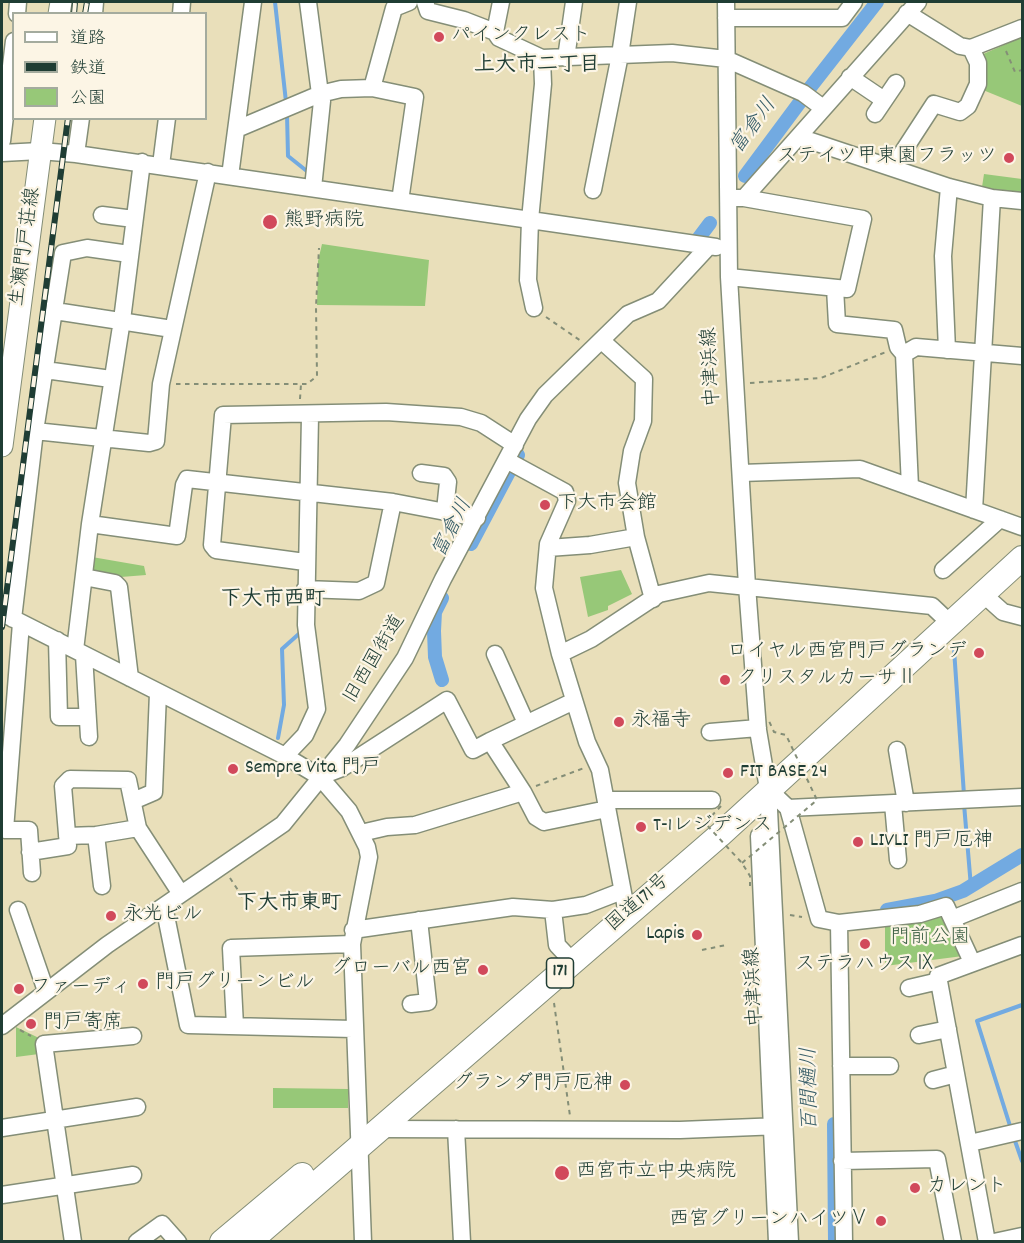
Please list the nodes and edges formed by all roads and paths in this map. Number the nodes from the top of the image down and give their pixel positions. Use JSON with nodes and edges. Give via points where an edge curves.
{"nodes":[{"id":1,"x":253,"y":2,"type":"edge"},
{"id":2,"x":308,"y":2,"type":"edge"},
{"id":3,"x":425,"y":2,"type":"edge"},
{"id":4,"x":501,"y":2,"type":"edge"},
{"id":5,"x":574,"y":2,"type":"edge"},
{"id":6,"x":628,"y":2,"type":"edge"},
{"id":7,"x":854,"y":2,"type":"edge"},
{"id":8,"x":397,"y":4,"type":"edge"},
{"id":9,"x":912,"y":7,"type":"edge"},
{"id":10,"x":726,"y":10,"type":"edge"},
{"id":11,"x":1023,"y":28,"type":"edge"},
{"id":12,"x":495,"y":32,"type":"junction"},
{"id":13,"x":1001,"y":37,"type":"junction"},
{"id":14,"x":972,"y":48,"type":"junction"},
{"id":15,"x":620,"y":55,"type":"junction"},
{"id":16,"x":542,"y":57,"type":"junction"},
{"id":17,"x":12,"y":58,"type":"edge"},
{"id":18,"x":566,"y":58,"type":"junction"},
{"id":19,"x":726,"y":59,"type":"junction"},
{"id":20,"x":1023,"y":70,"type":"edge"},
{"id":21,"x":850,"y":77,"type":"junction"},
{"id":22,"x":896,"y":82,"type":"dead end"},
{"id":23,"x":372,"y":88,"type":"junction"},
{"id":24,"x":320,"y":94,"type":"junction"},
{"id":25,"x":823,"y":108,"type":"junction"},
{"id":26,"x":45,"y":120,"type":"edge"},
{"id":27,"x":81,"y":120,"type":"edge"},
{"id":28,"x":167,"y":120,"type":"edge"},
{"id":29,"x":237,"y":129,"type":"junction"},
{"id":30,"x":799,"y":137,"type":"junction"},
{"id":31,"x":2,"y":141,"type":"edge"},
{"id":32,"x":40,"y":151,"type":"junction"},
{"id":33,"x":2,"y":153,"type":"edge"},
{"id":34,"x":76,"y":154,"type":"junction"},
{"id":35,"x":142,"y":162,"type":"junction"},
{"id":36,"x":161,"y":165,"type":"junction"},
{"id":37,"x":893,"y":167,"type":"junction"},
{"id":38,"x":208,"y":172,"type":"junction"},
{"id":39,"x":231,"y":176,"type":"junction"},
{"id":40,"x":949,"y":186,"type":"junction"},
{"id":41,"x":312,"y":188,"type":"junction"},
{"id":42,"x":593,"y":190,"type":"dead end"},
{"id":43,"x":736,"y":198,"type":"junction"},
{"id":44,"x":992,"y":198,"type":"junction"},
{"id":45,"x":400,"y":201,"type":"junction"},
{"id":46,"x":1023,"y":201,"type":"edge"},
{"id":47,"x":102,"y":215,"type":"dead end"},
{"id":48,"x":134,"y":219,"type":"junction"},
{"id":49,"x":530,"y":220,"type":"junction"},
{"id":50,"x":729,"y":246,"type":"junction"},
{"id":51,"x":708,"y":247,"type":"junction"},
{"id":52,"x":319,"y":248,"type":"dead end"},
{"id":53,"x":129,"y":254,"type":"junction"},
{"id":54,"x":729,"y":277,"type":"junction"},
{"id":55,"x":835,"y":288,"type":"junction"},
{"id":56,"x":534,"y":308,"type":"joint"},
{"id":57,"x":55,"y":311,"type":"junction"},
{"id":58,"x":122,"y":320,"type":"junction"},
{"id":59,"x":172,"y":329,"type":"junction"},
{"id":60,"x":598,"y":345,"type":"junction"},
{"id":61,"x":901,"y":350,"type":"junction"},
{"id":62,"x":946,"y":350,"type":"junction"},
{"id":63,"x":981,"y":353,"type":"junction"},
{"id":64,"x":1023,"y":356,"type":"edge"},
{"id":65,"x":45,"y":370,"type":"junction"},
{"id":66,"x":111,"y":379,"type":"junction"},
{"id":67,"x":747,"y":383,"type":"dead end"},
{"id":68,"x":161,"y":384,"type":"junction"},
{"id":69,"x":310,"y":416,"type":"junction"},
{"id":70,"x":35,"y":431,"type":"junction"},
{"id":71,"x":103,"y":438,"type":"junction"},
{"id":72,"x":2,"y":440,"type":"edge"},
{"id":73,"x":515,"y":446,"type":"junction"},
{"id":74,"x":511,"y":463,"type":"junction"},
{"id":75,"x":421,"y":473,"type":"dead end"},
{"id":76,"x":741,"y":473,"type":"junction"},
{"id":77,"x":218,"y":482,"type":"junction"},
{"id":78,"x":910,"y":487,"type":"junction"},
{"id":79,"x":308,"y":491,"type":"junction"},
{"id":80,"x":393,"y":502,"type":"junction"},
{"id":81,"x":445,"y":510,"type":"junction"},
{"id":82,"x":974,"y":510,"type":"junction"},
{"id":83,"x":477,"y":518,"type":"junction"},
{"id":84,"x":1000,"y":519,"type":"junction"},
{"id":85,"x":90,"y":524,"type":"junction"},
{"id":86,"x":1023,"y":527,"type":"edge"},
{"id":87,"x":636,"y":537,"type":"junction"},
{"id":88,"x":548,"y":548,"type":"junction"},
{"id":89,"x":1023,"y":558,"type":"edge"},
{"id":90,"x":305,"y":562,"type":"junction"},
{"id":91,"x":943,"y":570,"type":"dead end"},
{"id":92,"x":84,"y":577,"type":"junction"},
{"id":93,"x":747,"y":586,"type":"junction"},
{"id":94,"x":305,"y":589,"type":"junction"},
{"id":95,"x":983,"y":594,"type":"junction"},
{"id":96,"x":653,"y":600,"type":"junction"},
{"id":97,"x":1023,"y":617,"type":"edge"},
{"id":98,"x":12,"y":618,"type":"edge"},
{"id":99,"x":951,"y":624,"type":"junction"},
{"id":100,"x":57,"y":640,"type":"junction"},
{"id":101,"x":80,"y":652,"type":"junction"},
{"id":102,"x":495,"y":654,"type":"dead end"},
{"id":103,"x":560,"y":654,"type":"junction"},
{"id":104,"x":130,"y":678,"type":"junction"},
{"id":105,"x":158,"y":693,"type":"junction"},
{"id":106,"x":574,"y":701,"type":"junction"},
{"id":107,"x":87,"y":717,"type":"junction"},
{"id":108,"x":526,"y":723,"type":"junction"},
{"id":109,"x":762,"y":726,"type":"junction"},
{"id":110,"x":710,"y":732,"type":"dead end"},
{"id":111,"x":89,"y":737,"type":"dead end"},
{"id":112,"x":490,"y":741,"type":"junction"},
{"id":113,"x":897,"y":750,"type":"dead end"},
{"id":114,"x":285,"y":756,"type":"junction"},
{"id":115,"x":595,"y":763,"type":"junction"},
{"id":116,"x":320,"y":777,"type":"junction"},
{"id":117,"x":523,"y":792,"type":"junction"},
{"id":118,"x":763,"y":793,"type":"junction"},
{"id":119,"x":1023,"y":797,"type":"edge"},
{"id":120,"x":132,"y":801,"type":"junction"},
{"id":121,"x":716,"y":803,"type":"joint"},
{"id":122,"x":899,"y":803,"type":"junction"},
{"id":123,"x":606,"y":804,"type":"junction"},
{"id":124,"x":788,"y":808,"type":"junction"},
{"id":125,"x":138,"y":828,"type":"junction"},
{"id":126,"x":794,"y":830,"type":"junction"},
{"id":127,"x":360,"y":833,"type":"junction"},
{"id":128,"x":96,"y":835,"type":"junction"},
{"id":129,"x":67,"y":836,"type":"junction"},
{"id":130,"x":771,"y":848,"type":"junction"},
{"id":131,"x":30,"y":852,"type":"junction"},
{"id":132,"x":898,"y":860,"type":"dead end"},
{"id":133,"x":742,"y":863,"type":"junction"},
{"id":134,"x":222,"y":865,"type":"junction"},
{"id":135,"x":32,"y":873,"type":"dead end"},
{"id":136,"x":102,"y":886,"type":"dead end"},
{"id":137,"x":750,"y":886,"type":"dead end"},
{"id":138,"x":1023,"y":891,"type":"edge"},
{"id":139,"x":181,"y":894,"type":"junction"},
{"id":140,"x":245,"y":901,"type":"dead end"},
{"id":141,"x":625,"y":903,"type":"junction"},
{"id":142,"x":164,"y":906,"type":"junction"},
{"id":143,"x":18,"y":910,"type":"dead end"},
{"id":144,"x":553,"y":910,"type":"junction"},
{"id":145,"x":784,"y":915,"type":"dead end"},
{"id":146,"x":819,"y":919,"type":"junction"},
{"id":147,"x":952,"y":919,"type":"junction"},
{"id":148,"x":419,"y":921,"type":"junction"},
{"id":149,"x":839,"y":923,"type":"junction"},
{"id":150,"x":352,"y":937,"type":"junction"},
{"id":151,"x":726,"y":945,"type":"dead end"},
{"id":152,"x":1023,"y":945,"type":"edge"},
{"id":153,"x":702,"y":950,"type":"dead end"},
{"id":154,"x":573,"y":962,"type":"junction"},
{"id":155,"x":972,"y":962,"type":"junction"},
{"id":156,"x":939,"y":981,"type":"junction"},
{"id":157,"x":909,"y":988,"type":"dead end"},
{"id":158,"x":46,"y":991,"type":"junction"},
{"id":159,"x":554,"y":1003,"type":"dead end"},
{"id":160,"x":411,"y":1004,"type":"dead end"},
{"id":161,"x":4,"y":1024,"type":"edge"},
{"id":162,"x":235,"y":1026,"type":"junction"},
{"id":163,"x":353,"y":1029,"type":"junction"},
{"id":164,"x":948,"y":1029,"type":"junction"},
{"id":165,"x":919,"y":1035,"type":"dead end"},
{"id":166,"x":134,"y":1036,"type":"dead end"},
{"id":167,"x":44,"y":1044,"type":"junction"},
{"id":168,"x":841,"y":1066,"type":"junction"},
{"id":169,"x":890,"y":1066,"type":"dead end"},
{"id":170,"x":956,"y":1074,"type":"junction"},
{"id":171,"x":933,"y":1080,"type":"dead end"},
{"id":172,"x":137,"y":1107,"type":"dead end"},
{"id":173,"x":54,"y":1119,"type":"junction"},
{"id":174,"x":778,"y":1126,"type":"junction"},
{"id":175,"x":2,"y":1128,"type":"edge"},
{"id":176,"x":381,"y":1129,"type":"junction"},
{"id":177,"x":456,"y":1129,"type":"junction"},
{"id":178,"x":571,"y":1131,"type":"junction"},
{"id":179,"x":1016,"y":1132,"type":"edge"},
{"id":180,"x":970,"y":1143,"type":"junction"},
{"id":181,"x":360,"y":1146,"type":"junction"},
{"id":182,"x":842,"y":1161,"type":"junction"},
{"id":183,"x":132,"y":1175,"type":"dead end"},
{"id":184,"x":64,"y":1186,"type":"junction"},
{"id":185,"x":2,"y":1195,"type":"edge"},
{"id":186,"x":1023,"y":1236,"type":"edge"},
{"id":187,"x":73,"y":1242,"type":"edge"},
{"id":188,"x":137,"y":1242,"type":"edge"},
{"id":189,"x":177,"y":1242,"type":"edge"},
{"id":190,"x":222,"y":1242,"type":"edge"},
{"id":191,"x":249,"y":1242,"type":"edge"},
{"id":192,"x":273,"y":1242,"type":"edge"},
{"id":193,"x":363,"y":1242,"type":"edge"},
{"id":194,"x":462,"y":1242,"type":"edge"},
{"id":195,"x":777,"y":1242,"type":"edge"},
{"id":196,"x":790,"y":1242,"type":"edge"},
{"id":197,"x":843,"y":1242,"type":"edge"},
{"id":198,"x":952,"y":1242,"type":"edge"},
{"id":199,"x":987,"y":1242,"type":"edge"},
{"id":200,"x":994,"y":1242,"type":"edge"}],
"edges":[{"from":1,"to":29,"type":"street"},
{"from":2,"to":24,"type":"street"},
{"from":3,"to":12,"type":"street","via":[[428,11]]},
{"from":4,"to":12,"type":"street"},
{"from":5,"to":18,"type":"street"},
{"from":6,"to":15,"type":"street"},
{"from":7,"to":10,"type":"street","via":[[842,18]]},
{"from":8,"to":23,"type":"street"},
{"from":9,"to":14,"type":"street","via":[[960,46]]},
{"from":9,"to":21,"type":"street"},
{"from":10,"to":19,"type":"street","name":"中津浜線"},
{"from":11,"to":13,"type":"street"},
{"from":12,"to":16,"type":"street","via":[[499,38]]},
{"from":13,"to":14,"type":"street"},
{"from":13,"to":20,"type":"path","via":[[1015,72]]},
{"from":14,"to":37,"type":"street","via":[[978,63],[978,84],[968,106],[960,112],[934,104]]},
{"from":15,"to":18,"type":"street"},
{"from":15,"to":19,"type":"street","via":[[690,54]]},
{"from":15,"to":42,"type":"street"},
{"from":16,"to":18,"type":"street"},
{"from":16,"to":49,"type":"street"},
{"from":17,"to":31,"type":"street"},
{"from":19,"to":25,"type":"street","via":[[803,93]]},
{"from":19,"to":43,"type":"street","name":"中津浜線"},
{"from":21,"to":22,"type":"street","via":[[880,107]]},
{"from":21,"to":25,"type":"street"},
{"from":23,"to":24,"type":"street"},
{"from":23,"to":45,"type":"street","via":[[415,98]]},
{"from":24,"to":29,"type":"street"},
{"from":24,"to":41,"type":"street"},
{"from":25,"to":30,"type":"street"},
{"from":26,"to":32,"type":"main road","name":"生瀬門戸荘線"},
{"from":27,"to":34,"type":"street"},
{"from":28,"to":36,"type":"street"},
{"from":29,"to":39,"type":"street"},
{"from":30,"to":37,"type":"street"},
{"from":30,"to":43,"type":"street"},
{"from":32,"to":33,"type":"street"},
{"from":32,"to":34,"type":"street"},
{"from":32,"to":72,"type":"main road","name":"生瀬門戸荘線"},
{"from":34,"to":35,"type":"street"},
{"from":35,"to":36,"type":"street"},
{"from":35,"to":48,"type":"street"},
{"from":36,"to":38,"type":"street"},
{"from":37,"to":40,"type":"street"},
{"from":38,"to":39,"type":"street"},
{"from":38,"to":59,"type":"street"},
{"from":39,"to":41,"type":"street"},
{"from":40,"to":44,"type":"street"},
{"from":40,"to":62,"type":"street","via":[[943,256]]},
{"from":41,"to":45,"type":"street"},
{"from":43,"to":50,"type":"street","name":"中津浜線"},
{"from":43,"to":55,"type":"street","via":[[863,219],[847,289]]},
{"from":44,"to":46,"type":"street"},
{"from":44,"to":63,"type":"street"},
{"from":45,"to":49,"type":"street"},
{"from":47,"to":48,"type":"street"},
{"from":48,"to":53,"type":"street"},
{"from":49,"to":51,"type":"street"},
{"from":49,"to":56,"type":"street","via":[[528,280]]},
{"from":50,"to":51,"type":"street"},
{"from":50,"to":54,"type":"street","name":"中津浜線"},
{"from":51,"to":60,"type":"street","name":"旧西国街道","via":[[658,301],[628,314]]},
{"from":52,"to":68,"type":"path","via":[[317,376],[307,384]]},
{"from":53,"to":57,"type":"street","via":[[87,248],[63,253]]},
{"from":53,"to":58,"type":"street"},
{"from":54,"to":55,"type":"street"},
{"from":54,"to":76,"type":"street","name":"中津浜線"},
{"from":55,"to":61,"type":"street","via":[[837,324],[894,330]]},
{"from":56,"to":60,"type":"path"},
{"from":57,"to":58,"type":"street"},
{"from":57,"to":65,"type":"street"},
{"from":58,"to":59,"type":"street"},
{"from":58,"to":66,"type":"street"},
{"from":59,"to":68,"type":"street"},
{"from":60,"to":73,"type":"street","name":"旧西国街道","via":[[545,395]]},
{"from":60,"to":87,"type":"street","via":[[644,379],[643,421],[632,451],[627,483]]},
{"from":61,"to":62,"type":"street"},
{"from":61,"to":67,"type":"path","via":[[821,378]]},
{"from":61,"to":78,"type":"street"},
{"from":62,"to":63,"type":"street"},
{"from":63,"to":64,"type":"street"},
{"from":63,"to":82,"type":"street"},
{"from":65,"to":66,"type":"street"},
{"from":65,"to":70,"type":"street"},
{"from":66,"to":71,"type":"street"},
{"from":68,"to":71,"type":"street","via":[[156,441]]},
{"from":69,"to":73,"type":"street","via":[[386,412],[461,417],[481,423]]},
{"from":69,"to":77,"type":"street","via":[[222,415]]},
{"from":69,"to":79,"type":"street"},
{"from":70,"to":71,"type":"street"},
{"from":70,"to":98,"type":"street"},
{"from":71,"to":85,"type":"street"},
{"from":73,"to":74,"type":"street","name":"旧西国街道"},
{"from":74,"to":83,"type":"street","name":"旧西国街道"},
{"from":74,"to":88,"type":"street","via":[[565,492],[567,501]]},
{"from":75,"to":81,"type":"street","via":[[444,476],[448,482]]},
{"from":76,"to":78,"type":"street","via":[[860,469]]},
{"from":76,"to":93,"type":"street","name":"中津浜線"},
{"from":77,"to":79,"type":"street"},
{"from":77,"to":85,"type":"street","via":[[187,479],[177,536]]},
{"from":77,"to":90,"type":"street","via":[[212,545],[216,550]]},
{"from":78,"to":82,"type":"street"},
{"from":79,"to":80,"type":"street"},
{"from":79,"to":90,"type":"street"},
{"from":80,"to":81,"type":"street"},
{"from":80,"to":94,"type":"street","via":[[376,583],[359,591]]},
{"from":81,"to":83,"type":"street"},
{"from":82,"to":84,"type":"street"},
{"from":83,"to":116,"type":"street","name":"旧西国街道","via":[[405,658]]},
{"from":84,"to":86,"type":"street"},
{"from":84,"to":91,"type":"street"},
{"from":85,"to":92,"type":"street"},
{"from":87,"to":88,"type":"street"},
{"from":87,"to":96,"type":"street"},
{"from":88,"to":103,"type":"street","via":[[544,588]]},
{"from":89,"to":95,"type":"highway","name":"国道171号","number":"171"},
{"from":90,"to":94,"type":"street"},
{"from":92,"to":101,"type":"street"},
{"from":92,"to":104,"type":"street","via":[[120,587]]},
{"from":93,"to":96,"type":"street","via":[[709,583],[659,594]]},
{"from":93,"to":99,"type":"street","via":[[932,606]]},
{"from":93,"to":109,"type":"street","name":"中津浜線"},
{"from":94,"to":114,"type":"street","via":[[317,709],[305,735]]},
{"from":95,"to":97,"type":"street","via":[[1003,612]]},
{"from":95,"to":99,"type":"highway","name":"国道171号","number":"171"},
{"from":96,"to":103,"type":"street"},
{"from":98,"to":100,"type":"street"},
{"from":98,"to":131,"type":"street","via":[[5,830],[29,830]]},
{"from":99,"to":118,"type":"highway","name":"国道171号","number":"171"},
{"from":100,"to":101,"type":"street"},
{"from":100,"to":107,"type":"street","via":[[59,717]]},
{"from":101,"to":104,"type":"street"},
{"from":101,"to":107,"type":"street"},
{"from":102,"to":108,"type":"street"},
{"from":103,"to":106,"type":"street"},
{"from":104,"to":105,"type":"street"},
{"from":105,"to":114,"type":"street"},
{"from":105,"to":120,"type":"street","via":[[154,792]]},
{"from":106,"to":108,"type":"street"},
{"from":106,"to":115,"type":"street"},
{"from":107,"to":111,"type":"street"},
{"from":108,"to":112,"type":"street"},
{"from":109,"to":110,"type":"street"},
{"from":109,"to":118,"type":"street","name":"中津浜線"},
{"from":109,"to":133,"type":"path","bridge":true,"via":[[786,735],[817,800]]},
{"from":112,"to":116,"type":"street","via":[[473,750],[447,700],[342,768]]},
{"from":112,"to":117,"type":"street"},
{"from":113,"to":122,"type":"street"},
{"from":114,"to":116,"type":"street"},
{"from":115,"to":117,"type":"path"},
{"from":115,"to":123,"type":"street","via":[[600,770]]},
{"from":116,"to":127,"type":"street","via":[[349,811]]},
{"from":116,"to":134,"type":"street","name":"旧西国街道","via":[[283,824]]},
{"from":117,"to":123,"type":"street","via":[[536,817],[544,822]]},
{"from":117,"to":127,"type":"street","via":[[415,825]]},
{"from":118,"to":124,"type":"street"},
{"from":118,"to":130,"type":"street","name":"中津浜線"},
{"from":118,"to":141,"type":"highway","name":"国道171号","number":"171","via":[[721,834]]},
{"from":118,"to":174,"type":"street","name":"中津浜線"},
{"from":119,"to":122,"type":"street"},
{"from":120,"to":125,"type":"street"},
{"from":120,"to":129,"type":"street","via":[[128,780],[70,779],[63,786]]},
{"from":121,"to":123,"type":"street"},
{"from":121,"to":133,"type":"path","bridge":true,"via":[[705,823]]},
{"from":122,"to":124,"type":"street"},
{"from":122,"to":132,"type":"street"},
{"from":123,"to":141,"type":"street"},
{"from":124,"to":126,"type":"street"},
{"from":125,"to":128,"type":"street"},
{"from":125,"to":139,"type":"street"},
{"from":126,"to":130,"type":"street"},
{"from":126,"to":146,"type":"street"},
{"from":127,"to":150,"type":"street","via":[[369,857]]},
{"from":128,"to":129,"type":"street"},
{"from":128,"to":136,"type":"street"},
{"from":129,"to":131,"type":"street","via":[[68,846]]},
{"from":130,"to":174,"type":"street","name":"中津浜線"},
{"from":131,"to":135,"type":"street"},
{"from":133,"to":137,"type":"path","bridge":true,"via":[[750,876]]},
{"from":134,"to":139,"type":"street","name":"旧西国街道"},
{"from":134,"to":140,"type":"path"},
{"from":138,"to":147,"type":"street"},
{"from":139,"to":142,"type":"street","name":"旧西国街道"},
{"from":141,"to":144,"type":"street"},
{"from":141,"to":154,"type":"highway","name":"国道171号","number":"171"},
{"from":142,"to":158,"type":"street","name":"旧西国街道"},
{"from":142,"to":162,"type":"street","via":[[188,1025]]},
{"from":143,"to":158,"type":"street"},
{"from":144,"to":148,"type":"street","via":[[513,907]]},
{"from":144,"to":154,"type":"street","via":[[557,945]]},
{"from":145,"to":146,"type":"path"},
{"from":146,"to":149,"type":"street"},
{"from":147,"to":149,"type":"street","via":[[946,906],[920,914]]},
{"from":147,"to":155,"type":"street"},
{"from":148,"to":150,"type":"street"},
{"from":148,"to":160,"type":"street","via":[[428,1002]]},
{"from":149,"to":168,"type":"street"},
{"from":150,"to":162,"type":"street","via":[[231,948]]},
{"from":150,"to":163,"type":"street"},
{"from":151,"to":153,"type":"path"},
{"from":152,"to":155,"type":"street"},
{"from":154,"to":176,"type":"highway","name":"国道171号","number":"171"},
{"from":155,"to":156,"type":"street","via":[[938,976]]},
{"from":156,"to":157,"type":"street"},
{"from":156,"to":164,"type":"street"},
{"from":158,"to":161,"type":"street","name":"旧西国街道"},
{"from":159,"to":178,"type":"path"},
{"from":161,"to":167,"type":"path"},
{"from":162,"to":163,"type":"street"},
{"from":163,"to":181,"type":"street"},
{"from":164,"to":165,"type":"street"},
{"from":164,"to":170,"type":"street"},
{"from":166,"to":167,"type":"street"},
{"from":167,"to":173,"type":"street"},
{"from":168,"to":169,"type":"street"},
{"from":168,"to":182,"type":"street"},
{"from":170,"to":171,"type":"street"},
{"from":170,"to":180,"type":"street"},
{"from":172,"to":173,"type":"street"},
{"from":173,"to":175,"type":"street"},
{"from":173,"to":184,"type":"street"},
{"from":174,"to":178,"type":"street"},
{"from":174,"to":195,"type":"street","name":"中津浜線"},
{"from":174,"to":196,"type":"street","name":"中津浜線"},
{"from":176,"to":177,"type":"street"},
{"from":176,"to":181,"type":"highway","name":"国道171号","number":"171"},
{"from":177,"to":178,"type":"street"},
{"from":177,"to":194,"type":"street"},
{"from":179,"to":180,"type":"street"},
{"from":180,"to":199,"type":"street"},
{"from":181,"to":190,"type":"highway","number":"171","via":[[309,1168]]},
{"from":181,"to":191,"type":"highway","name":"国道171号","number":"171"},
{"from":181,"to":192,"type":"highway","number":"171","via":[[325,1196]]},
{"from":181,"to":193,"type":"street"},
{"from":182,"to":197,"type":"street"},
{"from":182,"to":198,"type":"street","via":[[937,1159]]},
{"from":183,"to":184,"type":"street"},
{"from":184,"to":185,"type":"street"},
{"from":184,"to":187,"type":"street"},
{"from":186,"to":200,"type":"street"},
{"from":188,"to":189,"type":"street","via":[[162,1224]]}]}
